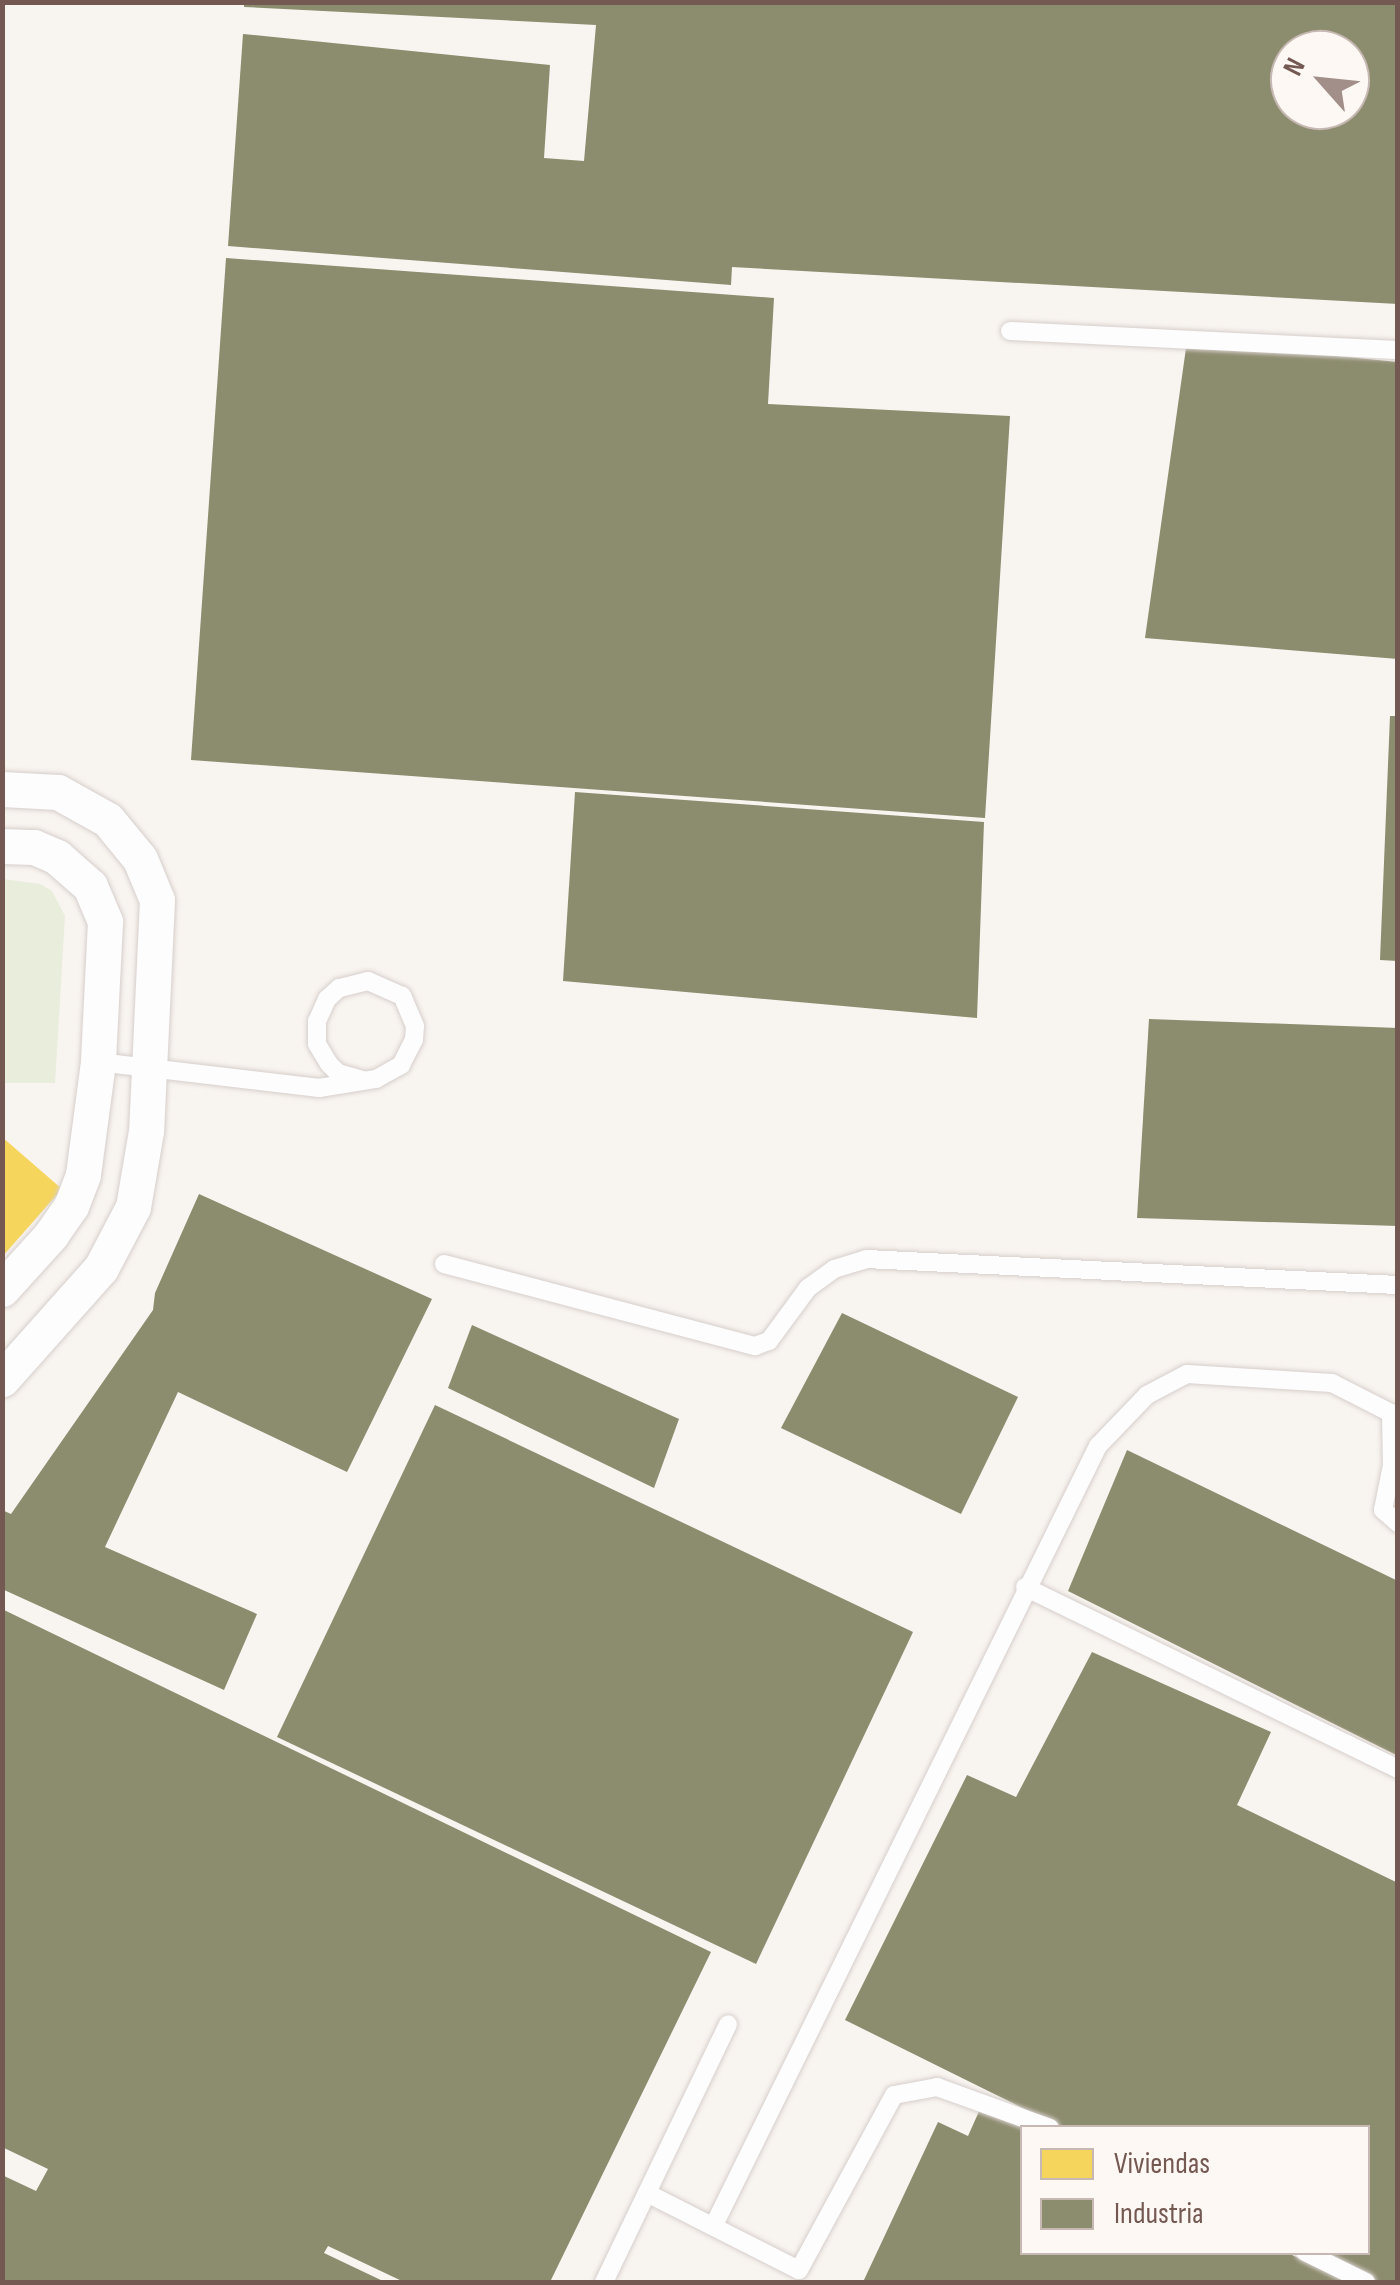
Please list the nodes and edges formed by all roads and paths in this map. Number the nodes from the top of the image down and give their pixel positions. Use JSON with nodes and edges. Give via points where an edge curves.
{"nodes":[{"id":1,"x":1010,"y":331,"type":"dead end"},
{"id":2,"x":1398,"y":350,"type":"edge"},
{"id":3,"x":2,"y":788,"type":"edge"},
{"id":4,"x":2,"y":846,"type":"edge"},
{"id":5,"x":98,"y":1062,"type":"junction"},
{"id":6,"x":150,"y":1067,"type":"junction"},
{"id":7,"x":362,"y":1080,"type":"junction"},
{"id":8,"x":444,"y":1264,"type":"dead end"},
{"id":9,"x":1398,"y":1285,"type":"edge"},
{"id":10,"x":2,"y":1290,"type":"edge"},
{"id":11,"x":2,"y":1379,"type":"edge"},
{"id":12,"x":1398,"y":1523,"type":"edge"},
{"id":13,"x":1026,"y":1587,"type":"junction"},
{"id":14,"x":1398,"y":1769,"type":"edge"},
{"id":15,"x":728,"y":2024,"type":"dead end"},
{"id":16,"x":1042,"y":2125,"type":"edge"},
{"id":17,"x":647,"y":2192,"type":"junction"},
{"id":18,"x":714,"y":2226,"type":"junction"},
{"id":19,"x":1311,"y":2255,"type":"edge"},
{"id":20,"x":798,"y":2276,"type":"edge"},
{"id":21,"x":604,"y":2282,"type":"edge"},
{"id":22,"x":1366,"y":2282,"type":"edge"}],
"edges":[{"from":1,"to":2,"type":"lane"},
{"from":3,"to":6,"type":"street","via":[[58,792],[84,804],[128,841],[150,878],[157,900]]},
{"from":4,"to":5,"type":"street","via":[[34,847],[58,857],[77,871],[99,904],[106,922]]},
{"from":5,"to":6,"type":"lane"},
{"from":5,"to":10,"type":"street","via":[[83,1175],[70,1206]]},
{"from":6,"to":7,"type":"lane","via":[[320,1088]]},
{"from":6,"to":11,"type":"street","via":[[142,1169],[117,1242],[82,1292]]},
{"from":7,"to":7,"type":"lane","via":[[401,1065],[415,1026],[402,996],[368,981],[339,988],[317,1021],[317,1044],[328,1064]]},
{"from":8,"to":9,"type":"lane","via":[[755,1346],[768,1341],[808,1288],[866,1258]]},
{"from":12,"to":13,"type":"lane","via":[[1383,1510],[1392,1465],[1391,1412],[1332,1384],[1188,1374],[1147,1395],[1098,1446]]},
{"from":13,"to":14,"type":"lane"},
{"from":13,"to":18,"type":"lane"},
{"from":15,"to":17,"type":"lane"},
{"from":16,"to":20,"type":"lane","via":[[937,2087],[894,2095]]},
{"from":17,"to":18,"type":"lane"},
{"from":17,"to":21,"type":"lane"},
{"from":18,"to":20,"type":"lane"},
{"from":19,"to":22,"type":"lane"}]}
